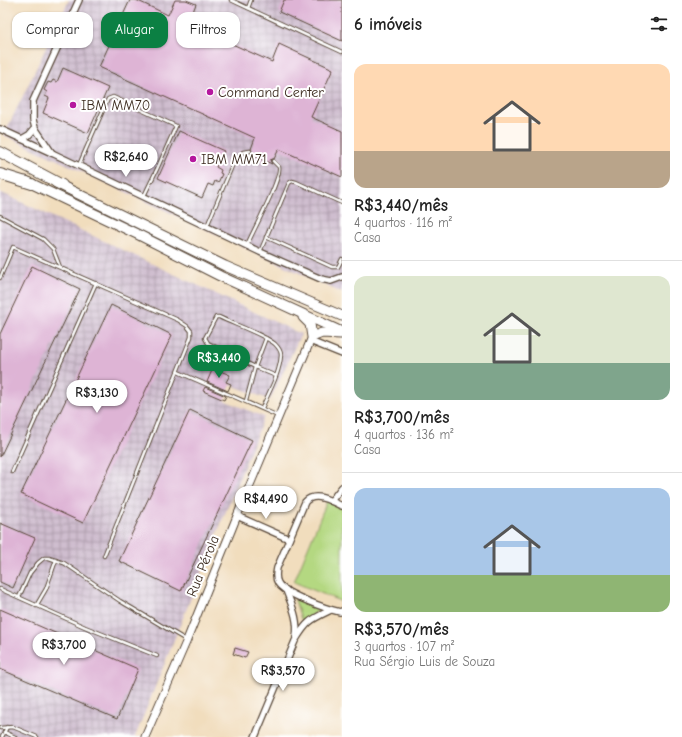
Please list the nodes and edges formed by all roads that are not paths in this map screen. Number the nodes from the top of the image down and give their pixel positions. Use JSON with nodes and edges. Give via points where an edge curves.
{"nodes":[{"id":1,"x":79,"y":0,"type":"edge"},
{"id":2,"x":231,"y":0,"type":"edge"},
{"id":3,"x":251,"y":0,"type":"edge"},
{"id":4,"x":248,"y":8,"type":"junction"},
{"id":5,"x":342,"y":52,"type":"edge"},
{"id":6,"x":36,"y":128,"type":"junction"},
{"id":7,"x":0,"y":129,"type":"edge"},
{"id":8,"x":22,"y":139,"type":"junction"},
{"id":9,"x":0,"y":152,"type":"edge"},
{"id":10,"x":250,"y":152,"type":"dead end"},
{"id":11,"x":52,"y":153,"type":"junction"},
{"id":12,"x":0,"y":158,"type":"edge"},
{"id":13,"x":273,"y":161,"type":"dead end"},
{"id":14,"x":78,"y":165,"type":"junction"},
{"id":15,"x":0,"y":170,"type":"edge"},
{"id":16,"x":0,"y":174,"type":"edge"},
{"id":17,"x":32,"y":184,"type":"junction"},
{"id":18,"x":62,"y":185,"type":"junction"},
{"id":19,"x":144,"y":196,"type":"junction"},
{"id":20,"x":342,"y":203,"type":"edge"},
{"id":21,"x":0,"y":216,"type":"edge"},
{"id":22,"x":206,"y":227,"type":"junction"},
{"id":23,"x":266,"y":237,"type":"junction"},
{"id":24,"x":247,"y":245,"type":"junction"},
{"id":25,"x":260,"y":252,"type":"junction"},
{"id":26,"x":342,"y":258,"type":"edge"},
{"id":27,"x":60,"y":267,"type":"junction"},
{"id":28,"x":342,"y":277,"type":"edge"},
{"id":29,"x":0,"y":278,"type":"edge"},
{"id":30,"x":96,"y":283,"type":"junction"},
{"id":31,"x":307,"y":303,"type":"junction"},
{"id":32,"x":295,"y":311,"type":"junction"},
{"id":33,"x":342,"y":312,"type":"edge"},
{"id":34,"x":342,"y":316,"type":"edge"},
{"id":35,"x":342,"y":333,"type":"edge"},
{"id":36,"x":266,"y":338,"type":"junction"},
{"id":37,"x":311,"y":339,"type":"junction"},
{"id":38,"x":342,"y":354,"type":"edge"},
{"id":39,"x":255,"y":367,"type":"junction"},
{"id":40,"x":178,"y":372,"type":"junction"},
{"id":41,"x":276,"y":376,"type":"junction"},
{"id":42,"x":246,"y":401,"type":"junction"},
{"id":43,"x":262,"y":408,"type":"junction"},
{"id":44,"x":279,"y":416,"type":"junction"},
{"id":45,"x":12,"y":472,"type":"dead end"},
{"id":46,"x":342,"y":487,"type":"edge"},
{"id":47,"x":331,"y":501,"type":"junction"},
{"id":48,"x":342,"y":506,"type":"edge"},
{"id":49,"x":237,"y":516,"type":"junction"},
{"id":50,"x":289,"y":539,"type":"junction"},
{"id":51,"x":104,"y":556,"type":"dead end"},
{"id":52,"x":56,"y":560,"type":"junction"},
{"id":53,"x":0,"y":589,"type":"edge"},
{"id":54,"x":286,"y":590,"type":"junction"},
{"id":55,"x":19,"y":597,"type":"junction"},
{"id":56,"x":36,"y":606,"type":"junction"},
{"id":57,"x":331,"y":610,"type":"junction"},
{"id":58,"x":342,"y":611,"type":"edge"},
{"id":59,"x":297,"y":619,"type":"junction"},
{"id":60,"x":306,"y":624,"type":"junction"},
{"id":61,"x":187,"y":640,"type":"junction"},
{"id":62,"x":295,"y":641,"type":"junction"},
{"id":63,"x":157,"y":656,"type":"dead end"},
{"id":64,"x":7,"y":727,"type":"junction"},
{"id":65,"x":0,"y":728,"type":"edge"},
{"id":66,"x":4,"y":732,"type":"junction"},
{"id":67,"x":2,"y":737,"type":"edge"},
{"id":68,"x":15,"y":737,"type":"edge"},
{"id":69,"x":37,"y":737,"type":"edge"},
{"id":70,"x":145,"y":737,"type":"edge"},
{"id":71,"x":255,"y":737,"type":"edge"}],
"edges":[{"from":1,"to":6,"type":"street","via":[[33,101],[33,120]]},
{"from":2,"to":4,"type":"lane"},
{"from":3,"to":4,"type":"lane"},
{"from":4,"to":5,"type":"lane"},
{"from":6,"to":8,"type":"street"},
{"from":6,"to":11,"type":"street"},
{"from":7,"to":8,"type":"street"},
{"from":8,"to":11,"type":"street"},
{"from":9,"to":18,"type":"highway"},
{"from":10,"to":22,"type":"lane","via":[[243,152],[233,164]]},
{"from":11,"to":14,"type":"street"},
{"from":12,"to":18,"type":"highway"},
{"from":13,"to":24,"type":"lane","via":[[280,170],[276,183]]},
{"from":14,"to":19,"type":"street"},
{"from":14,"to":19,"type":"lane","via":[[110,97],[176,126]]},
{"from":15,"to":17,"type":"highway"},
{"from":16,"to":17,"type":"highway"},
{"from":17,"to":32,"type":"highway"},
{"from":18,"to":31,"type":"highway","via":[[225,266]]},
{"from":19,"to":22,"type":"street"},
{"from":20,"to":23,"type":"lane","via":[[292,181]]},
{"from":21,"to":27,"type":"lane","via":[[43,239],[53,249]]},
{"from":22,"to":24,"type":"street"},
{"from":23,"to":25,"type":"lane"},
{"from":23,"to":26,"type":"lane","via":[[332,267],[338,267]]},
{"from":24,"to":25,"type":"street"},
{"from":25,"to":28,"type":"street","via":[[321,279],[331,281]]},
{"from":27,"to":29,"type":"lane","via":[[13,247]]},
{"from":27,"to":30,"type":"lane"},
{"from":30,"to":40,"type":"lane","via":[[188,326],[192,338]]},
{"from":30,"to":45,"type":"lane"},
{"from":31,"to":33,"type":"highway"},
{"from":31,"to":34,"type":"highway"},
{"from":32,"to":35,"type":"highway"},
{"from":32,"to":37,"type":"highway","via":[[310,324]]},
{"from":35,"to":37,"type":"highway","via":[[322,333]]},
{"from":36,"to":39,"type":"lane"},
{"from":36,"to":39,"type":"lane","via":[[219,317],[214,319],[205,338]]},
{"from":36,"to":41,"type":"lane","via":[[275,344],[281,355]]},
{"from":37,"to":38,"type":"street"},
{"from":37,"to":44,"type":"street","name":"Rua Pérola"},
{"from":39,"to":41,"type":"lane"},
{"from":39,"to":42,"type":"lane"},
{"from":40,"to":42,"type":"lane"},
{"from":40,"to":51,"type":"lane"},
{"from":41,"to":43,"type":"lane"},
{"from":42,"to":43,"type":"lane"},
{"from":43,"to":44,"type":"lane"},
{"from":44,"to":49,"type":"street","name":"Rua Pérola"},
{"from":46,"to":47,"type":"street"},
{"from":47,"to":48,"type":"street"},
{"from":47,"to":50,"type":"street","via":[[318,496],[308,498]]},
{"from":49,"to":50,"type":"street"},
{"from":49,"to":61,"type":"street","name":"Rua Pérola"},
{"from":50,"to":54,"type":"street","via":[[275,576],[278,584]]},
{"from":52,"to":55,"type":"lane","via":[[44,558],[38,563],[30,573]]},
{"from":52,"to":56,"type":"lane"},
{"from":52,"to":61,"type":"lane"},
{"from":53,"to":55,"type":"lane"},
{"from":54,"to":57,"type":"street"},
{"from":54,"to":59,"type":"street"},
{"from":55,"to":56,"type":"lane"},
{"from":56,"to":63,"type":"lane"},
{"from":57,"to":58,"type":"street"},
{"from":57,"to":60,"type":"street"},
{"from":59,"to":60,"type":"street"},
{"from":59,"to":62,"type":"street"},
{"from":60,"to":62,"type":"street"},
{"from":61,"to":70,"type":"street","name":"Rua Pérola"},
{"from":62,"to":71,"type":"street"},
{"from":64,"to":65,"type":"lane"},
{"from":64,"to":66,"type":"lane"},
{"from":64,"to":69,"type":"lane"},
{"from":66,"to":67,"type":"lane"},
{"from":66,"to":68,"type":"lane"}]}
